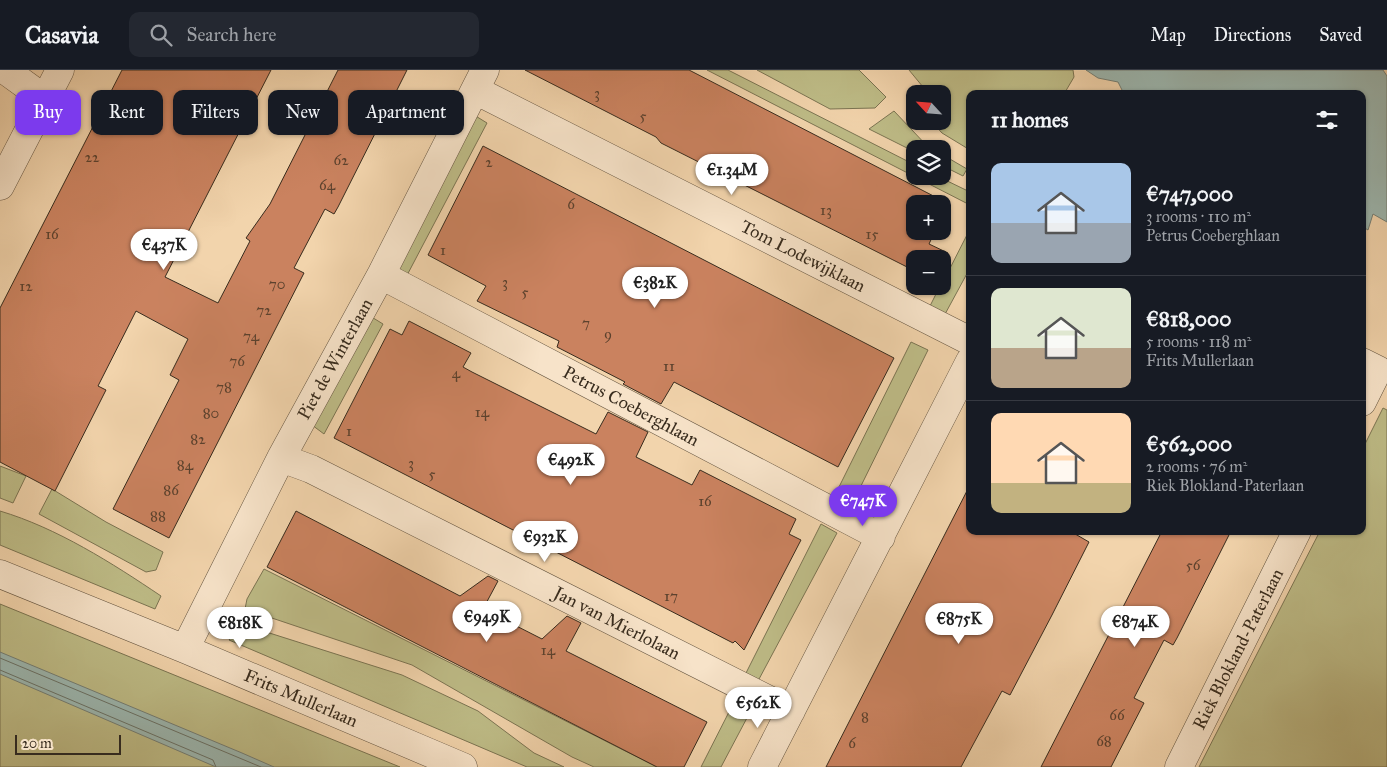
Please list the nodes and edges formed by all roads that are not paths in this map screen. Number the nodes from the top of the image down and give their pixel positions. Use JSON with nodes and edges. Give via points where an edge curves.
{"nodes":[{"id":1,"x":5,"y":70,"type":"edge"},
{"id":2,"x":60,"y":70,"type":"edge"},
{"id":3,"x":480,"y":80,"type":"edge"},
{"id":4,"x":33,"y":90,"type":"edge"},
{"id":5,"x":50,"y":90,"type":"edge"},
{"id":6,"x":26,"y":135,"type":"edge"},
{"id":7,"x":0,"y":186,"type":"edge"},
{"id":8,"x":381,"y":275,"type":"junction"},
{"id":9,"x":966,"y":339,"type":"edge"},
{"id":10,"x":1366,"y":364,"type":"edge"},
{"id":11,"x":966,"y":369,"type":"edge"},
{"id":12,"x":1366,"y":394,"type":"edge"},
{"id":13,"x":281,"y":458,"type":"junction"},
{"id":14,"x":1295,"y":535,"type":"edge"},
{"id":15,"x":881,"y":537,"type":"junction"},
{"id":16,"x":0,"y":574,"type":"edge"},
{"id":17,"x":185,"y":649,"type":"junction"},
{"id":18,"x":791,"y":711,"type":"junction"},
{"id":19,"x":463,"y":767,"type":"edge"},
{"id":20,"x":762,"y":767,"type":"edge"},
{"id":21,"x":1179,"y":767,"type":"edge"}],
"edges":[{"from":1,"to":4,"type":"street"},
{"from":2,"to":5,"type":"street"},
{"from":3,"to":8,"type":"street","name":"Piet de Winterlaan"},
{"from":3,"to":9,"type":"street","name":"Tom Lodewijklaan"},
{"from":6,"to":7,"type":"street"},
{"from":8,"to":13,"type":"street","name":"Piet de Winterlaan"},
{"from":8,"to":15,"type":"street","name":"Petrus Coeberghlaan"},
{"from":10,"to":12,"type":"street","via":[[1378,370]]},
{"from":11,"to":15,"type":"street"},
{"from":13,"to":17,"type":"street","name":"Piet de Winterlaan"},
{"from":13,"to":18,"type":"street","name":"Jan van Mierlolaan","via":[[311,469]]},
{"from":14,"to":21,"type":"street","name":"Riek Blokland-Paterlaan"},
{"from":15,"to":18,"type":"street"},
{"from":16,"to":17,"type":"street","name":"Frits Mullerlaan"},
{"from":17,"to":19,"type":"street","name":"Frits Mullerlaan"},
{"from":18,"to":20,"type":"street"}]}
